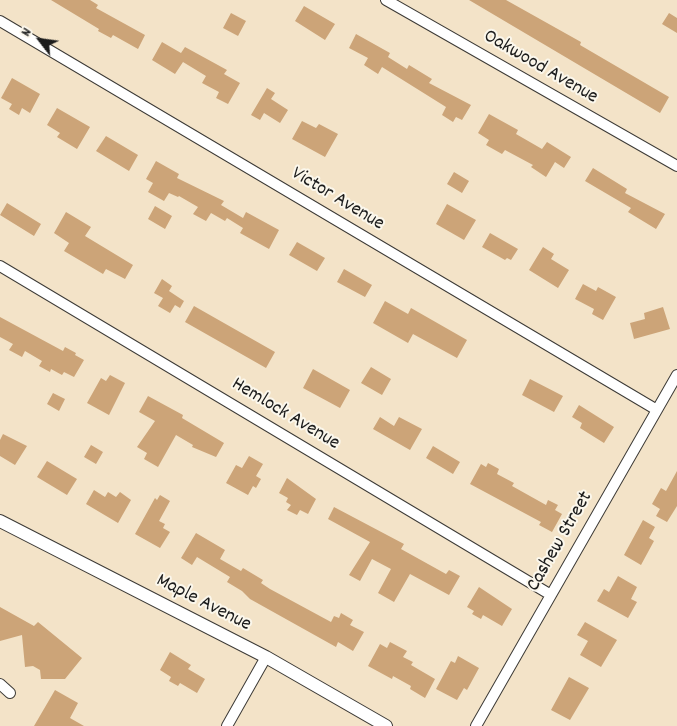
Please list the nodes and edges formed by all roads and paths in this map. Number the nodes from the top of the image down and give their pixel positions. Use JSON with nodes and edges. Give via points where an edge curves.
{"nodes":[{"id":1,"x":386,"y":0,"type":"edge"},
{"id":2,"x":0,"y":21,"type":"edge"},
{"id":3,"x":677,"y":166,"type":"edge"},
{"id":4,"x":0,"y":266,"type":"edge"},
{"id":5,"x":677,"y":375,"type":"edge"},
{"id":6,"x":657,"y":410,"type":"junction"},
{"id":7,"x":0,"y":521,"type":"edge"},
{"id":8,"x":551,"y":595,"type":"junction"},
{"id":9,"x":266,"y":657,"type":"junction"},
{"id":10,"x":0,"y":684,"type":"edge"},
{"id":11,"x":10,"y":693,"type":"dead end"},
{"id":12,"x":227,"y":726,"type":"edge"},
{"id":13,"x":386,"y":726,"type":"edge"},
{"id":14,"x":476,"y":726,"type":"edge"}],
"edges":[{"from":1,"to":3,"type":"street","name":"Oakwood Avenue"},
{"from":2,"to":6,"type":"street","name":"Victor Avenue"},
{"from":4,"to":8,"type":"street","name":"Hemlock Avenue"},
{"from":5,"to":6,"type":"street","name":"Cashew Street"},
{"from":6,"to":8,"type":"street","name":"Cashew Street"},
{"from":7,"to":9,"type":"street","name":"Maple Avenue"},
{"from":8,"to":14,"type":"street","name":"Cashew Street"},
{"from":9,"to":12,"type":"street"},
{"from":9,"to":13,"type":"street","name":"Maple Avenue"},
{"from":10,"to":11,"type":"street"}]}
